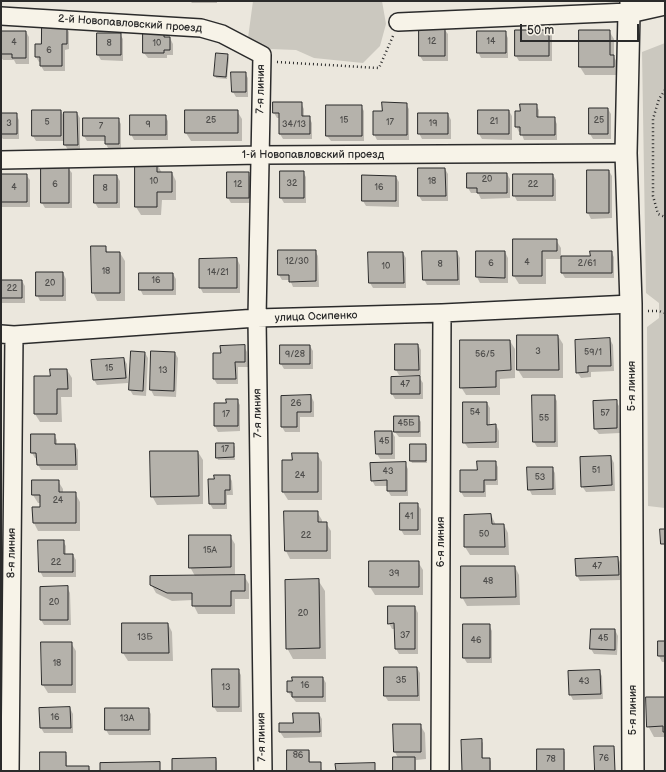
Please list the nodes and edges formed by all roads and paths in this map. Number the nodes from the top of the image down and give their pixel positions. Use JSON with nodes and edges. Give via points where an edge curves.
{"nodes":[{"id":1,"x":665,"y":4,"type":"edge"},
{"id":2,"x":629,"y":7,"type":"edge"},
{"id":3,"x":1,"y":16,"type":"edge"},
{"id":4,"x":398,"y":22,"type":"joint"},
{"id":5,"x":262,"y":55,"type":"junction"},
{"id":6,"x":665,"y":90,"type":"edge"},
{"id":7,"x":626,"y":153,"type":"junction"},
{"id":8,"x":260,"y":155,"type":"junction"},
{"id":9,"x":1,"y":160,"type":"edge"},
{"id":10,"x":665,"y":217,"type":"edge"},
{"id":11,"x":631,"y":304,"type":"junction"},
{"id":12,"x":659,"y":311,"type":"dead end"},
{"id":13,"x":442,"y":312,"type":"junction"},
{"id":14,"x":665,"y":314,"type":"edge"},
{"id":15,"x":257,"y":318,"type":"junction"},
{"id":16,"x":8,"y":334,"type":"edge"},
{"id":17,"x":10,"y":771,"type":"edge"},
{"id":18,"x":263,"y":771,"type":"edge"},
{"id":19,"x":440,"y":771,"type":"edge"},
{"id":20,"x":633,"y":771,"type":"edge"}],
"edges":[{"from":1,"to":2,"type":"street"},
{"from":2,"to":4,"type":"street"},
{"from":2,"to":7,"type":"street","name":"5-я линия"},
{"from":3,"to":5,"type":"street","name":"2-й Новопавловский проезд","via":[[201,28],[222,34]]},
{"from":4,"to":5,"type":"path","via":[[379,68],[278,62]]},
{"from":5,"to":8,"type":"street","name":"7-я линия"},
{"from":6,"to":10,"type":"path","via":[[659,99],[653,119],[653,196],[658,214]]},
{"from":7,"to":8,"type":"street","name":"1-й Новопавловский проезд"},
{"from":7,"to":11,"type":"street","name":"5-я линия"},
{"from":8,"to":9,"type":"street","name":"1-й Новопавловский проезд"},
{"from":8,"to":15,"type":"street","name":"7-я линия"},
{"from":11,"to":13,"type":"street","name":"улица Осипенко"},
{"from":11,"to":20,"type":"street","name":"5-я линия"},
{"from":12,"to":14,"type":"path"},
{"from":13,"to":15,"type":"street","name":"улица Осипенко"},
{"from":13,"to":19,"type":"street","name":"6-я линия"},
{"from":15,"to":16,"type":"street","name":"улица Осипенко"},
{"from":15,"to":18,"type":"street","name":"7-я линия"},
{"from":16,"to":17,"type":"street","name":"8-я линия"}]}
